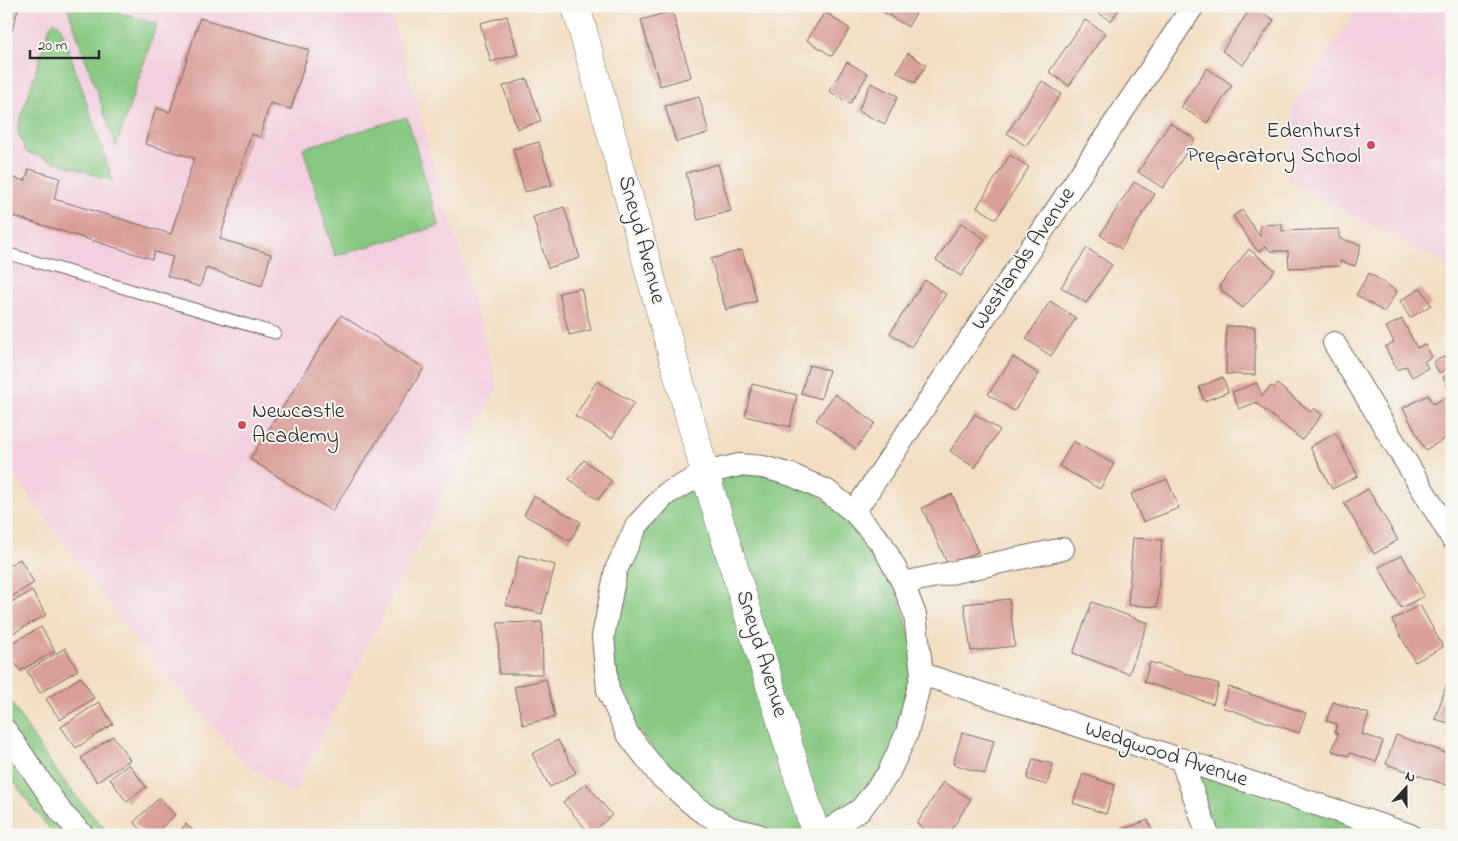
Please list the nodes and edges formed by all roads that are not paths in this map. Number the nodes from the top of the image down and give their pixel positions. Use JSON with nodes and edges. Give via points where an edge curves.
{"nodes":[{"id":1,"x":576,"y":6,"type":"edge"},
{"id":2,"x":1194,"y":6,"type":"edge"},
{"id":3,"x":6,"y":253,"type":"edge"},
{"id":4,"x":275,"y":333,"type":"dead end"},
{"id":5,"x":1334,"y":343,"type":"dead end"},
{"id":6,"x":705,"y":473,"type":"junction"},
{"id":7,"x":854,"y":512,"type":"junction"},
{"id":8,"x":1452,"y":538,"type":"edge"},
{"id":9,"x":1063,"y":549,"type":"dead end"},
{"id":10,"x":903,"y":583,"type":"junction"},
{"id":11,"x":922,"y":674,"type":"junction"},
{"id":12,"x":6,"y":731,"type":"edge"},
{"id":13,"x":1181,"y":760,"type":"junction"},
{"id":14,"x":82,"y":835,"type":"edge"},
{"id":15,"x":758,"y":835,"type":"edge"},
{"id":16,"x":816,"y":835,"type":"edge"},
{"id":17,"x":821,"y":835,"type":"edge"},
{"id":18,"x":1208,"y":835,"type":"edge"},
{"id":19,"x":1410,"y":835,"type":"edge"}],
"edges":[{"from":1,"to":6,"type":"street","name":"Sneyd Avenue"},
{"from":2,"to":7,"type":"street","name":"Westlands Avenue"},
{"from":3,"to":4,"type":"lane"},
{"from":5,"to":8,"type":"street"},
{"from":6,"to":7,"type":"street","via":[[739,465],[763,467],[792,475],[827,491]]},
{"from":6,"to":15,"type":"street","via":[[666,494],[637,526],[616,570],[602,638],[608,690],[626,733],[660,776],[706,814],[730,828]]},
{"from":6,"to":16,"type":"street","name":"Sneyd Avenue"},
{"from":7,"to":10,"type":"street","via":[[882,544]]},
{"from":9,"to":10,"type":"street"},
{"from":10,"to":11,"type":"street","via":[[915,615]]},
{"from":11,"to":13,"type":"street","name":"Wedgwood Avenue"},
{"from":11,"to":17,"type":"street","via":[[907,733],[888,774],[861,809]]},
{"from":12,"to":14,"type":"street","via":[[61,812]]},
{"from":13,"to":18,"type":"street"},
{"from":13,"to":19,"type":"street","name":"Wedgwood Avenue"}]}
